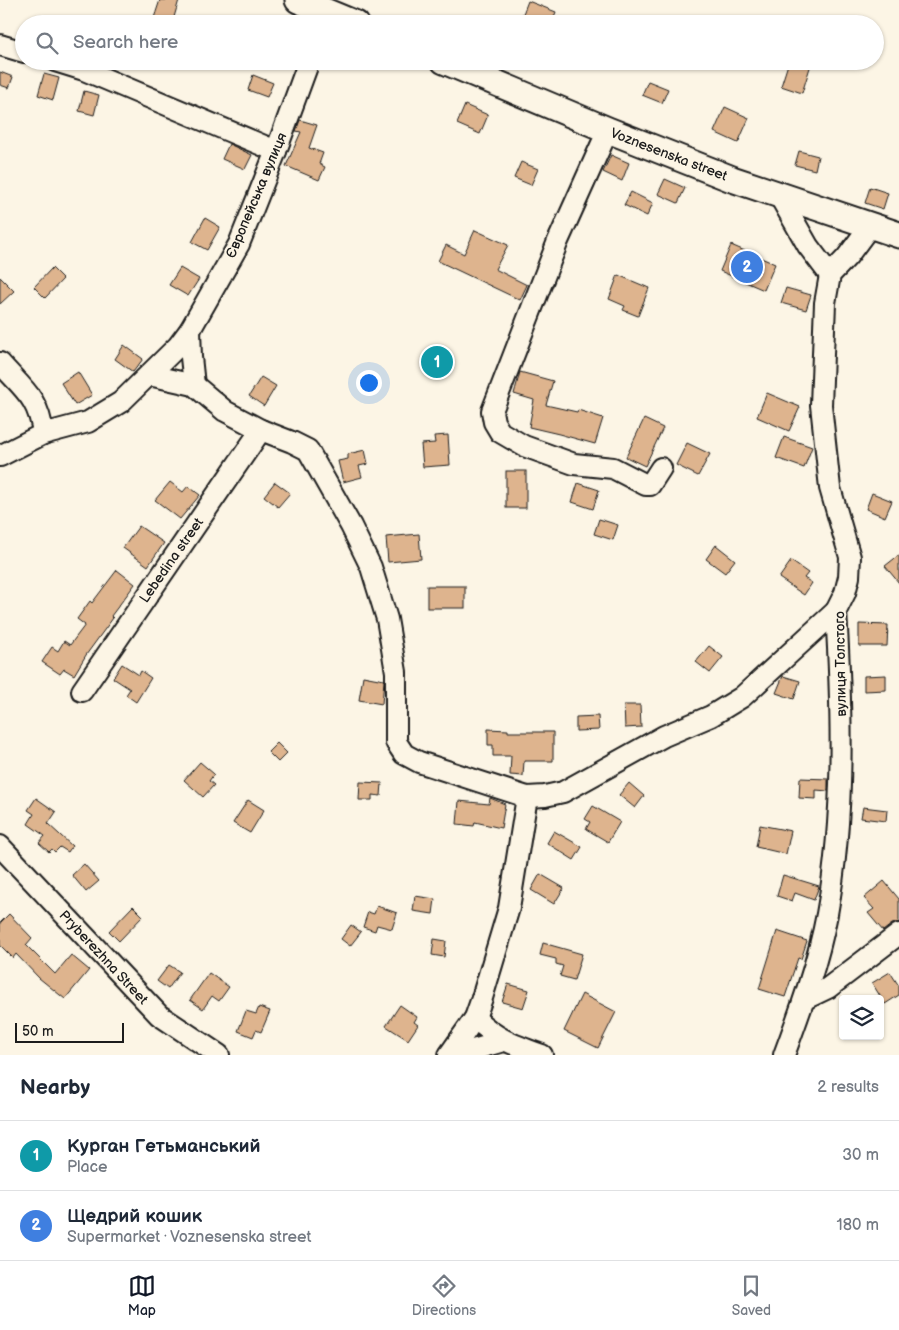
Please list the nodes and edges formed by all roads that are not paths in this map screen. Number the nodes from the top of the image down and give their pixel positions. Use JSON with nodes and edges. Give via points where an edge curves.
{"nodes":[{"id":1,"x":314,"y":8,"type":"edge"},
{"id":2,"x":332,"y":15,"type":"edge"},
{"id":3,"x":0,"y":45,"type":"edge"},
{"id":4,"x":15,"y":49,"type":"edge"},
{"id":5,"x":84,"y":70,"type":"edge"},
{"id":6,"x":306,"y":70,"type":"edge"},
{"id":7,"x":465,"y":70,"type":"edge"},
{"id":8,"x":608,"y":130,"type":"junction"},
{"id":9,"x":276,"y":151,"type":"junction"},
{"id":10,"x":779,"y":195,"type":"junction"},
{"id":11,"x":870,"y":226,"type":"junction"},
{"id":12,"x":899,"y":235,"type":"edge"},
{"id":13,"x":830,"y":275,"type":"junction"},
{"id":14,"x":190,"y":330,"type":"junction"},
{"id":15,"x":0,"y":363,"type":"edge"},
{"id":16,"x":149,"y":375,"type":"junction"},
{"id":17,"x":194,"y":385,"type":"junction"},
{"id":18,"x":261,"y":430,"type":"junction"},
{"id":19,"x":43,"y":434,"type":"junction"},
{"id":20,"x":0,"y":456,"type":"edge"},
{"id":21,"x":661,"y":468,"type":"dead end"},
{"id":22,"x":836,"y":611,"type":"junction"},
{"id":23,"x":82,"y":690,"type":"dead end"},
{"id":24,"x":527,"y":797,"type":"junction"},
{"id":25,"x":0,"y":846,"type":"edge"},
{"id":26,"x":899,"y":934,"type":"edge"},
{"id":27,"x":805,"y":999,"type":"junction"},
{"id":28,"x":475,"y":1018,"type":"junction"},
{"id":29,"x":504,"y":1041,"type":"junction"},
{"id":30,"x":219,"y":1055,"type":"edge"},
{"id":31,"x":449,"y":1055,"type":"edge"},
{"id":32,"x":455,"y":1055,"type":"edge"},
{"id":33,"x":542,"y":1055,"type":"edge"},
{"id":34,"x":784,"y":1055,"type":"edge"}],
"edges":[{"from":1,"to":2,"type":"main road"},
{"from":3,"to":4,"type":"street"},
{"from":5,"to":9,"type":"street"},
{"from":6,"to":9,"type":"street","name":"Європейська вулиця"},
{"from":7,"to":8,"type":"main road","name":"Voznesenska street"},
{"from":8,"to":10,"type":"main road","name":"Voznesenska street"},
{"from":8,"to":21,"type":"street","via":[[558,241],[492,411],[500,432],[524,446],[574,464],[613,468],[646,485],[650,485]]},
{"from":9,"to":14,"type":"street","name":"Європейська вулиця","via":[[239,244]]},
{"from":10,"to":11,"type":"main road","name":"Voznesenska street"},
{"from":10,"to":13,"type":"street","via":[[808,246]]},
{"from":11,"to":12,"type":"main road","name":"Voznesenska street"},
{"from":11,"to":13,"type":"street"},
{"from":13,"to":22,"type":"street","name":"вулиця Толстого","via":[[825,302],[821,405],[830,488],[850,557],[847,585]]},
{"from":14,"to":16,"type":"street","name":"Європейська вулиця"},
{"from":14,"to":17,"type":"street"},
{"from":15,"to":19,"type":"street","via":[[34,400]]},
{"from":16,"to":17,"type":"street"},
{"from":16,"to":19,"type":"street","name":"Європейська вулиця","via":[[121,402],[88,422]]},
{"from":17,"to":18,"type":"street","via":[[225,411]]},
{"from":18,"to":23,"type":"street","name":"Lebedina street"},
{"from":18,"to":24,"type":"street","via":[[308,450],[371,567],[387,619],[396,672],[396,742],[404,754],[419,762]]},
{"from":19,"to":20,"type":"street","name":"Європейська вулиця"},
{"from":22,"to":24,"type":"street","via":[[742,697],[711,716],[664,736],[563,792]]},
{"from":22,"to":27,"type":"street","name":"вулиця Толстого","via":[[840,729],[836,848],[826,915]]},
{"from":24,"to":28,"type":"street","via":[[509,908]]},
{"from":25,"to":30,"type":"street","name":"Pryberezhna Street","via":[[159,1015]]},
{"from":26,"to":27,"type":"street","via":[[828,988]]},
{"from":27,"to":34,"type":"street","name":"вулиця Толстого"},
{"from":28,"to":29,"type":"street"},
{"from":28,"to":31,"type":"street"},
{"from":29,"to":32,"type":"street"},
{"from":29,"to":33,"type":"street"}]}
